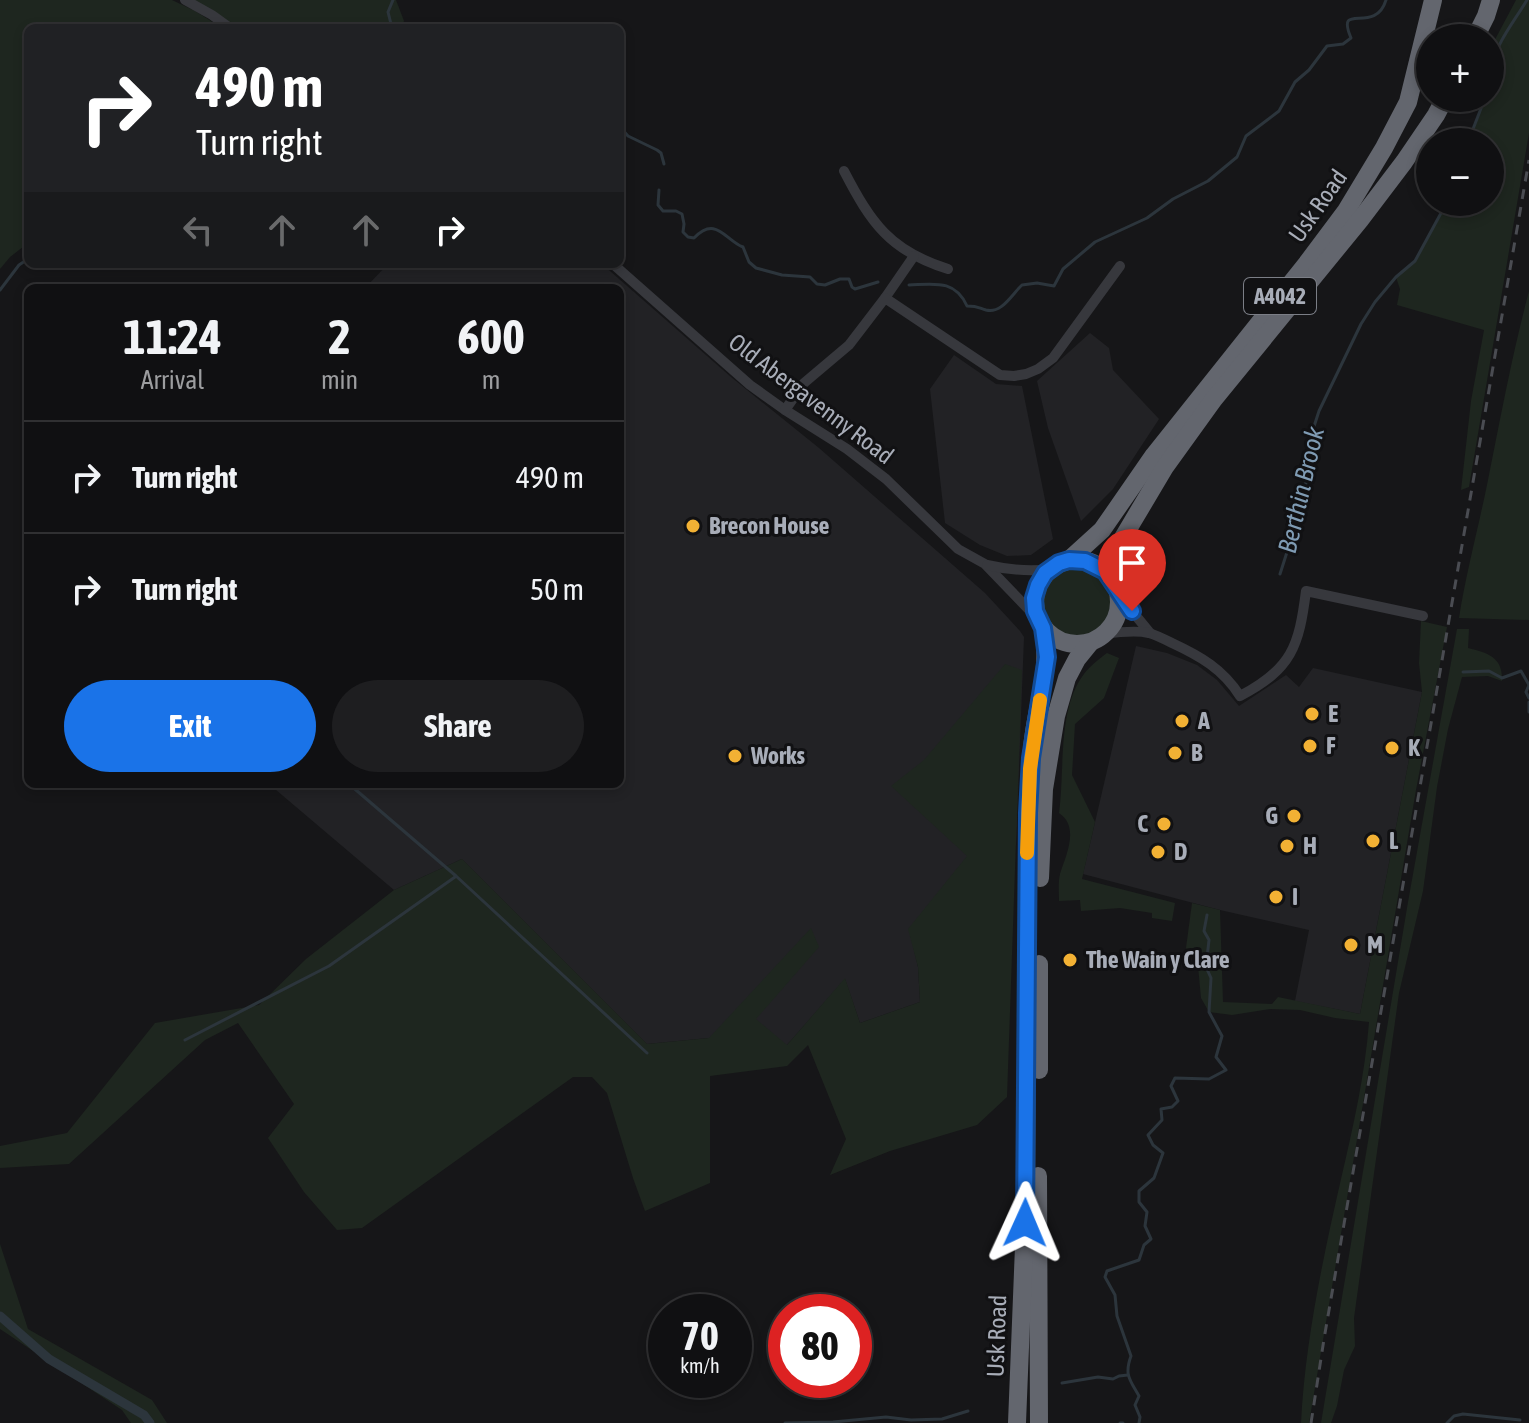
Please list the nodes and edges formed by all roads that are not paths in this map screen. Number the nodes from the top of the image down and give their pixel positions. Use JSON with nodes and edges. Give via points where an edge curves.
{"nodes":[{"id":1,"x":185,"y":0,"type":"edge"},
{"id":2,"x":1433,"y":0,"type":"edge"},
{"id":3,"x":1491,"y":0,"type":"edge"},
{"id":4,"x":224,"y":24,"type":"edge"},
{"id":5,"x":1482,"y":24,"type":"edge"},
{"id":6,"x":1438,"y":112,"type":"edge"},
{"id":7,"x":844,"y":171,"type":"dead end"},
{"id":8,"x":914,"y":256,"type":"junction"},
{"id":9,"x":1120,"y":266,"type":"dead end"},
{"id":10,"x":618,"y":268,"type":"edge"},
{"id":11,"x":948,"y":269,"type":"dead end"},
{"id":12,"x":885,"y":298,"type":"junction"},
{"id":13,"x":785,"y":410,"type":"junction"},
{"id":14,"x":1069,"y":560,"type":"junction"},
{"id":15,"x":985,"y":564,"type":"junction"},
{"id":16,"x":1051,"y":569,"type":"junction"},
{"id":17,"x":1116,"y":587,"type":"junction"},
{"id":18,"x":1423,"y":616,"type":"dead end"},
{"id":19,"x":1040,"y":623,"type":"junction"},
{"id":20,"x":1150,"y":633,"type":"junction"},
{"id":21,"x":1097,"y":638,"type":"junction"},
{"id":22,"x":1017,"y":1423,"type":"edge"},
{"id":23,"x":1039,"y":1423,"type":"edge"}],
"edges":[{"from":1,"to":4,"type":"street"},
{"from":2,"to":14,"type":"highway","name":"Usk Road","number":"A4042","via":[[1408,102],[1346,211],[1154,455],[1102,530]]},
{"from":3,"to":5,"type":"highway"},
{"from":6,"to":17,"type":"highway","name":"Usk Road","number":"A4042","via":[[1165,467],[1121,541]]},
{"from":7,"to":8,"type":"street","via":[[881,230]]},
{"from":8,"to":11,"type":"street"},
{"from":8,"to":12,"type":"street"},
{"from":9,"to":12,"type":"street","via":[[1053,358],[1014,376],[1000,375]]},
{"from":10,"to":13,"type":"street","name":"Old Abergavenny Road"},
{"from":12,"to":13,"type":"street","via":[[849,345],[804,383]]},
{"from":13,"to":15,"type":"street","name":"Old Abergavenny Road","via":[[886,479],[958,549]]},
{"from":14,"to":16,"type":"highway"},
{"from":14,"to":17,"type":"highway","via":[[1099,566]]},
{"from":15,"to":16,"type":"street","via":[[1016,571]]},
{"from":15,"to":19,"type":"street"},
{"from":16,"to":19,"type":"highway","via":[[1036,591]]},
{"from":17,"to":20,"type":"street"},
{"from":17,"to":21,"type":"highway","via":[[1117,614]]},
{"from":18,"to":20,"type":"street","via":[[1306,591],[1291,654],[1269,679],[1240,696],[1209,662]]},
{"from":19,"to":21,"type":"highway","via":[[1067,644]]},
{"from":19,"to":22,"type":"highway","name":"Usk Road","via":[[1046,667],[1028,813],[1026,1196]]},
{"from":20,"to":21,"type":"street"},
{"from":21,"to":23,"type":"highway","name":"Usk Road","via":[[1071,670],[1062,692],[1042,816]]}]}
